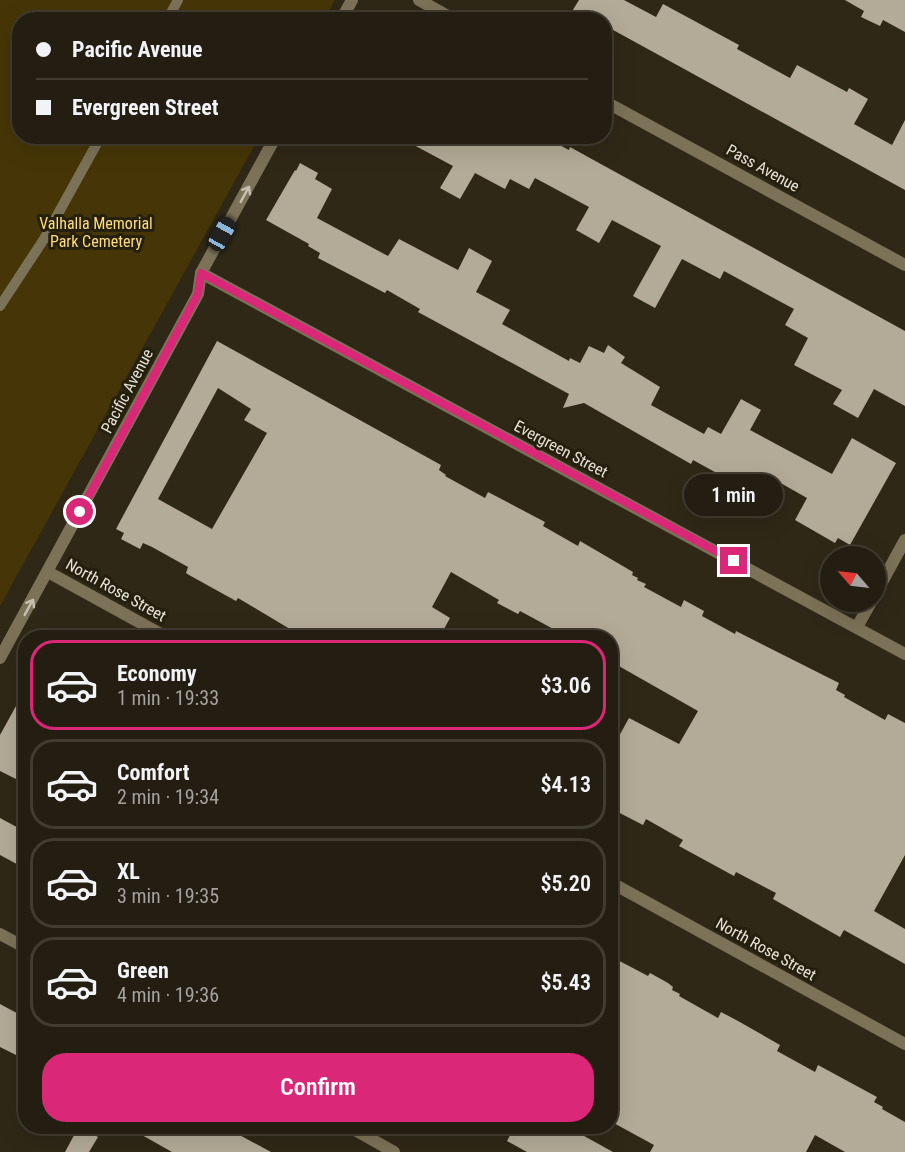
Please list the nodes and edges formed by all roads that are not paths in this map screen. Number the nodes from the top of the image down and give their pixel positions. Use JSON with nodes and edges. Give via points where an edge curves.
{"nodes":[{"id":1,"x":419,"y":0,"type":"edge"},
{"id":2,"x":441,"y":12,"type":"edge"},
{"id":3,"x":612,"y":105,"type":"edge"},
{"id":4,"x":97,"y":144,"type":"edge"},
{"id":5,"x":272,"y":144,"type":"edge"},
{"id":6,"x":905,"y":265,"type":"edge"},
{"id":7,"x":201,"y":273,"type":"junction"},
{"id":8,"x":0,"y":306,"type":"edge"},
{"id":9,"x":905,"y":540,"type":"edge"},
{"id":10,"x":48,"y":572,"type":"junction"},
{"id":11,"x":886,"y":575,"type":"edge"},
{"id":12,"x":865,"y":612,"type":"edge"},
{"id":13,"x":857,"y":627,"type":"junction"},
{"id":14,"x":153,"y":630,"type":"edge"},
{"id":15,"x":905,"y":654,"type":"edge"},
{"id":16,"x":0,"y":658,"type":"edge"},
{"id":17,"x":618,"y":886,"type":"edge"},
{"id":18,"x":0,"y":934,"type":"edge"},
{"id":19,"x":18,"y":944,"type":"edge"},
{"id":20,"x":905,"y":1044,"type":"edge"},
{"id":21,"x":362,"y":1134,"type":"edge"},
{"id":22,"x":394,"y":1152,"type":"edge"}],
"edges":[{"from":1,"to":2,"type":"street"},
{"from":3,"to":6,"type":"street","name":"Pass Avenue"},
{"from":4,"to":8,"type":"lane"},
{"from":7,"to":5,"type":"street","name":"Pacific Avenue","one_way":true},
{"from":7,"to":10,"type":"street","name":"Pacific Avenue","via":[[198,294]]},
{"from":7,"to":13,"type":"street","name":"Evergreen Street"},
{"from":9,"to":11,"type":"street"},
{"from":10,"to":14,"type":"street","name":"North Rose Street"},
{"from":16,"to":10,"type":"street","name":"Pacific Avenue","one_way":true},
{"from":12,"to":13,"type":"street"},
{"from":13,"to":15,"type":"street","name":"Evergreen Street"},
{"from":17,"to":20,"type":"street","name":"North Rose Street"},
{"from":18,"to":19,"type":"street"},
{"from":21,"to":22,"type":"street"}]}
